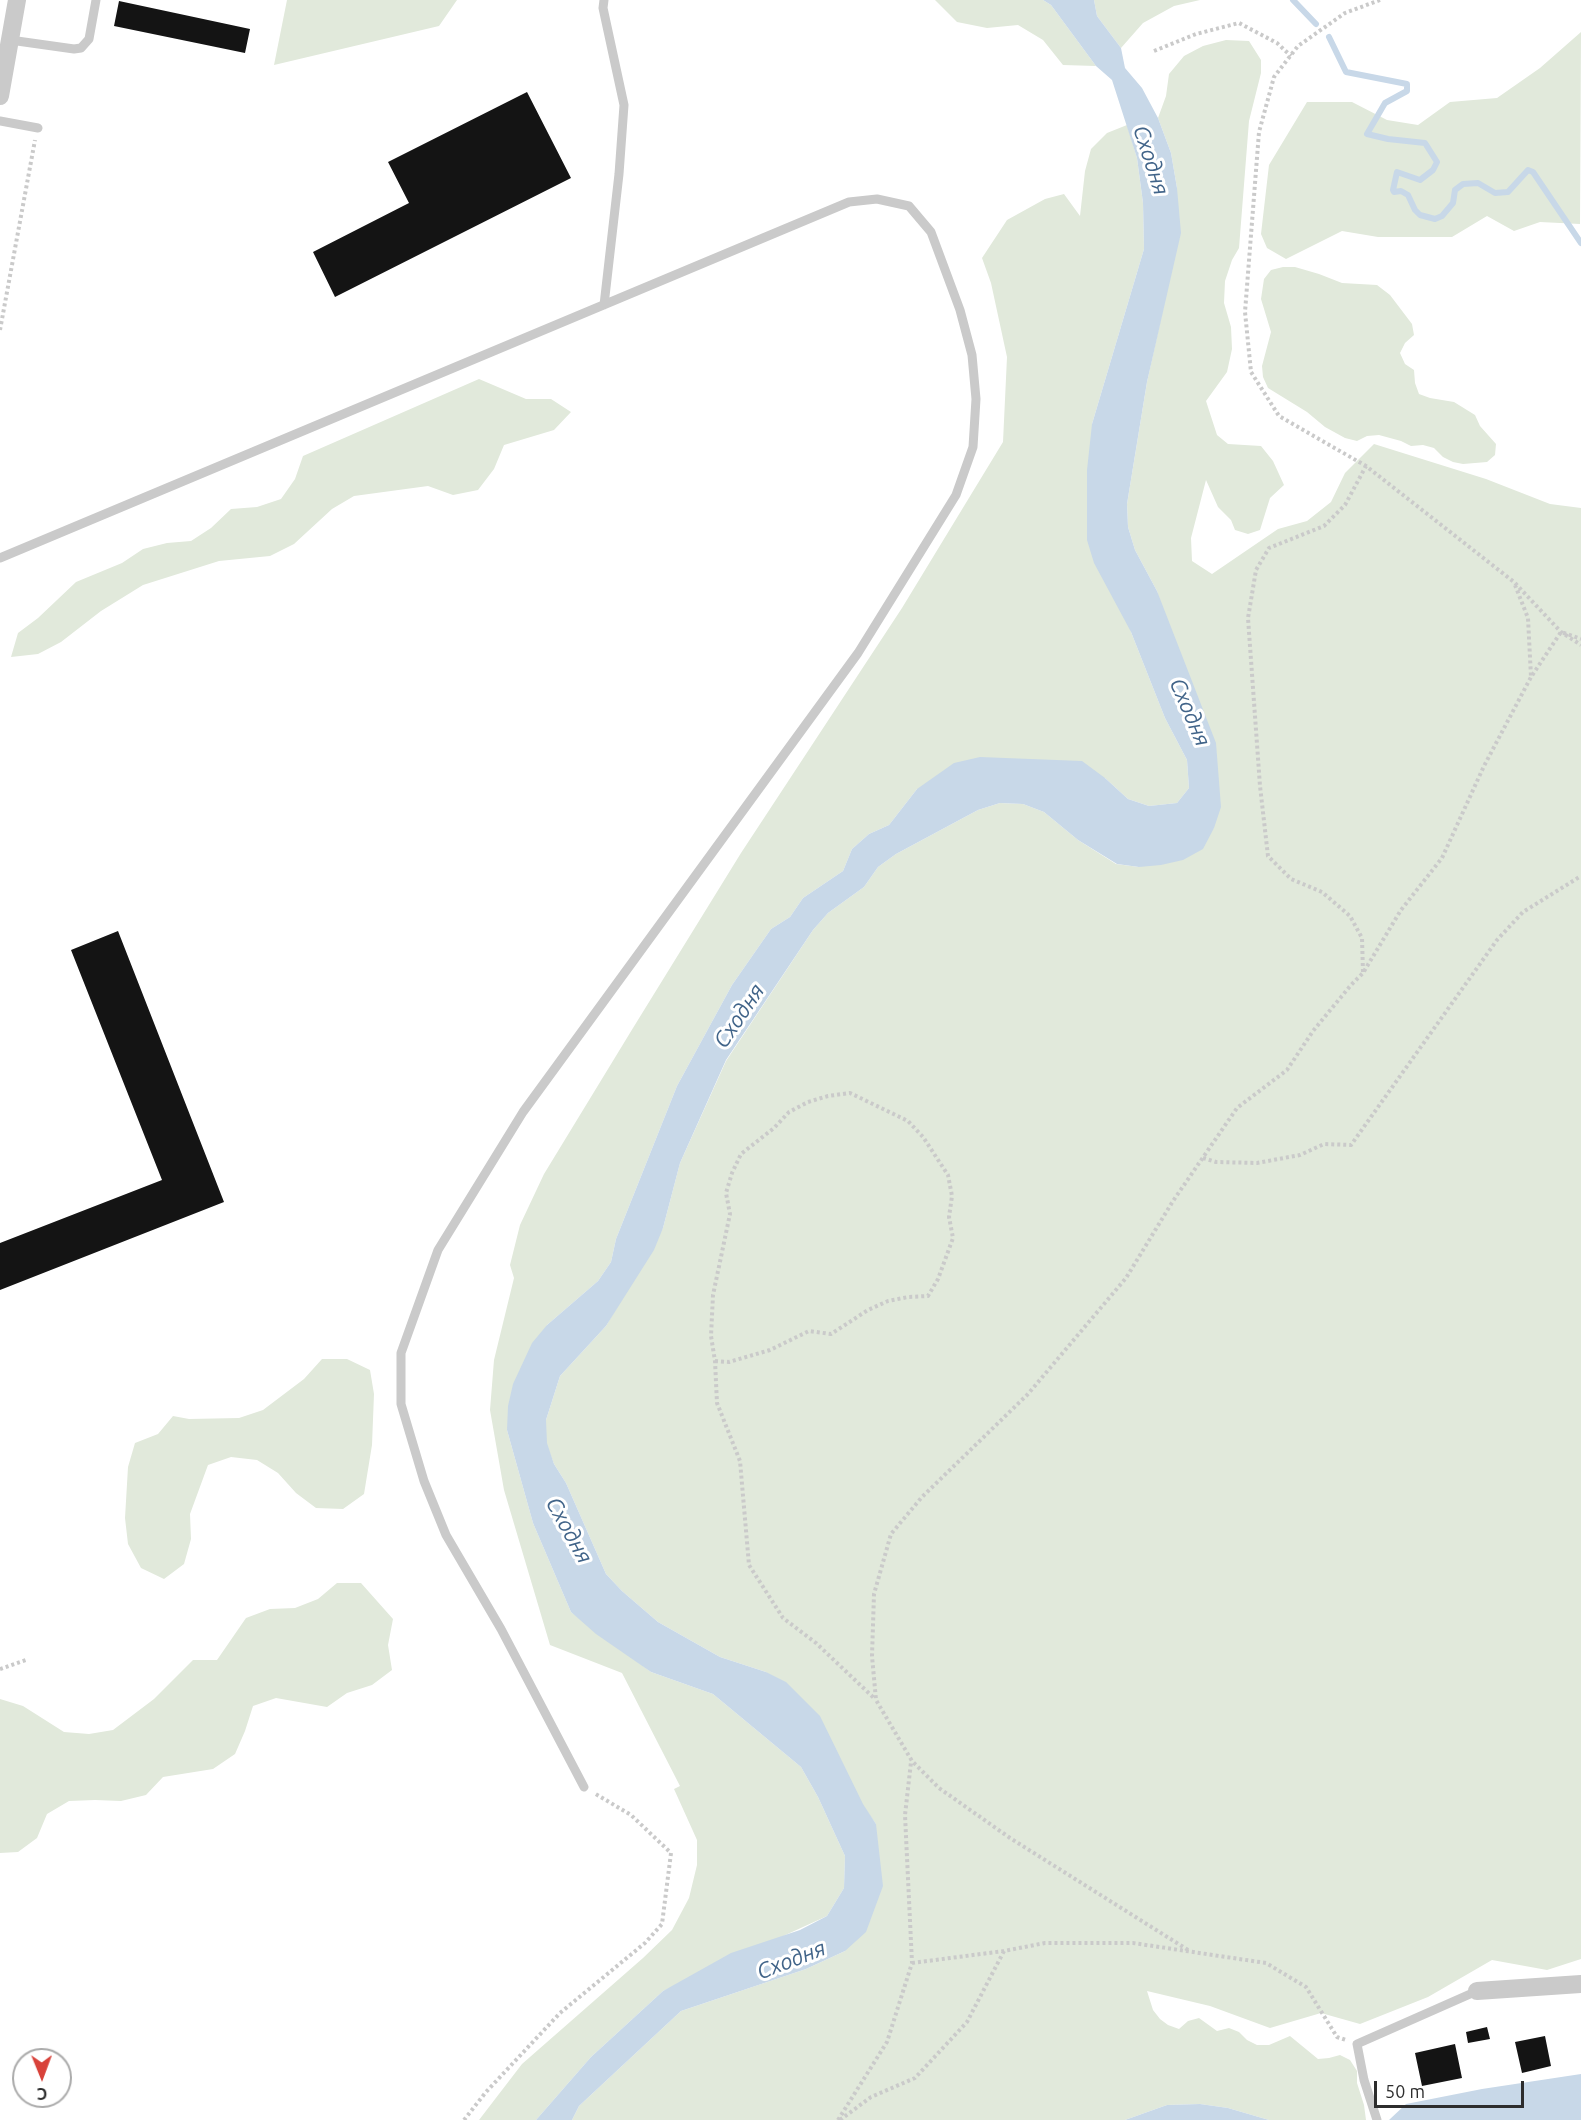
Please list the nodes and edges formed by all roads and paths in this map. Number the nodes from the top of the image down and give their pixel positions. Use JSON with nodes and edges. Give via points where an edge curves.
{"nodes":[{"id":1,"x":16,"y":0,"type":"edge"},
{"id":2,"x":96,"y":0,"type":"edge"},
{"id":3,"x":604,"y":0,"type":"edge"},
{"id":4,"x":1380,"y":0,"type":"edge"},
{"id":5,"x":10,"y":40,"type":"junction"},
{"id":6,"x":1154,"y":51,"type":"dead end"},
{"id":7,"x":1291,"y":56,"type":"junction"},
{"id":8,"x":0,"y":96,"type":"edge"},
{"id":9,"x":0,"y":121,"type":"edge"},
{"id":10,"x":38,"y":128,"type":"joint"},
{"id":11,"x":604,"y":305,"type":"junction"},
{"id":12,"x":0,"y":330,"type":"edge"},
{"id":13,"x":1366,"y":465,"type":"junction"},
{"id":14,"x":0,"y":558,"type":"edge"},
{"id":15,"x":1514,"y":582,"type":"junction"},
{"id":16,"x":1561,"y":632,"type":"junction"},
{"id":17,"x":1581,"y":639,"type":"edge"},
{"id":18,"x":1581,"y":645,"type":"edge"},
{"id":19,"x":1531,"y":677,"type":"junction"},
{"id":20,"x":1581,"y":876,"type":"edge"},
{"id":21,"x":1363,"y":973,"type":"junction"},
{"id":22,"x":1203,"y":1158,"type":"junction"},
{"id":23,"x":715,"y":1361,"type":"junction"},
{"id":24,"x":27,"y":1660,"type":"dead end"},
{"id":25,"x":0,"y":1669,"type":"edge"},
{"id":26,"x":876,"y":1700,"type":"junction"},
{"id":27,"x":912,"y":1761,"type":"junction"},
{"id":28,"x":584,"y":1787,"type":"joint"},
{"id":29,"x":1188,"y":1950,"type":"junction"},
{"id":30,"x":1004,"y":1952,"type":"junction"},
{"id":31,"x":912,"y":1963,"type":"junction"},
{"id":32,"x":1581,"y":1984,"type":"edge"},
{"id":33,"x":1477,"y":1991,"type":"joint"},
{"id":34,"x":1357,"y":2044,"type":"junction"},
{"id":35,"x":464,"y":2120,"type":"edge"},
{"id":36,"x":839,"y":2120,"type":"edge"},
{"id":37,"x":1377,"y":2120,"type":"edge"}],
"edges":[{"from":1,"to":5,"type":"street"},
{"from":2,"to":5,"type":"lane","via":[[89,39],[81,48]]},
{"from":3,"to":11,"type":"lane","via":[[624,105]]},
{"from":4,"to":7,"type":"path","via":[[1345,13],[1298,46]]},
{"from":5,"to":8,"type":"street"},
{"from":6,"to":7,"type":"path","via":[[1196,34],[1239,23],[1277,43]]},
{"from":7,"to":13,"type":"path","via":[[1274,77],[1259,132],[1245,312],[1251,372],[1279,416]]},
{"from":9,"to":10,"type":"lane"},
{"from":10,"to":12,"type":"path"},
{"from":11,"to":14,"type":"lane"},
{"from":11,"to":28,"type":"lane","via":[[849,202],[877,198],[909,206],[931,232],[960,310],[972,355],[976,399],[973,447],[956,495],[858,653],[523,1112],[438,1250],[401,1353],[401,1404],[424,1481],[446,1534]]},
{"from":13,"to":15,"type":"path"},
{"from":13,"to":21,"type":"path","via":[[1345,505],[1324,526],[1269,548],[1256,570],[1248,618],[1268,856],[1291,879],[1322,892],[1350,916],[1362,938]]},
{"from":15,"to":16,"type":"path"},
{"from":15,"to":19,"type":"path","via":[[1528,618]]},
{"from":16,"to":17,"type":"path"},
{"from":16,"to":18,"type":"path"},
{"from":16,"to":19,"type":"path"},
{"from":19,"to":21,"type":"path","via":[[1442,858],[1401,910]]},
{"from":20,"to":22,"type":"path","via":[[1523,912],[1497,940],[1351,1145],[1324,1144],[1299,1155],[1257,1163]]},
{"from":21,"to":22,"type":"path","via":[[1313,1031],[1287,1070],[1237,1108]]},
{"from":22,"to":26,"type":"path","via":[[1126,1278],[1028,1394],[922,1497],[891,1534],[874,1594],[872,1656]]},
{"from":23,"to":23,"type":"path","via":[[711,1336],[714,1295],[730,1214],[726,1193],[741,1154],[789,1112],[828,1095],[850,1094],[908,1121],[948,1175],[952,1196],[949,1217],[953,1238],[928,1296],[888,1301],[831,1334],[809,1331],[770,1350],[729,1362]]},
{"from":23,"to":26,"type":"path","via":[[717,1403],[740,1461],[749,1565],[783,1618],[816,1643]]},
{"from":24,"to":25,"type":"path"},
{"from":26,"to":27,"type":"path"},
{"from":27,"to":29,"type":"path","via":[[939,1788],[1010,1838]]},
{"from":27,"to":31,"type":"path","via":[[905,1815]]},
{"from":28,"to":35,"type":"path","via":[[631,1815],[671,1853],[662,1924],[645,1943],[560,2013]]},
{"from":29,"to":30,"type":"path","via":[[1133,1942],[1045,1943]]},
{"from":29,"to":34,"type":"path","via":[[1266,1963],[1306,1987],[1337,2037]]},
{"from":30,"to":31,"type":"path"},
{"from":30,"to":36,"type":"path","via":[[967,2022],[915,2078],[871,2097]]},
{"from":31,"to":36,"type":"path","via":[[887,2042]]},
{"from":32,"to":33,"type":"street"},
{"from":33,"to":34,"type":"lane"},
{"from":34,"to":37,"type":"lane"}]}
